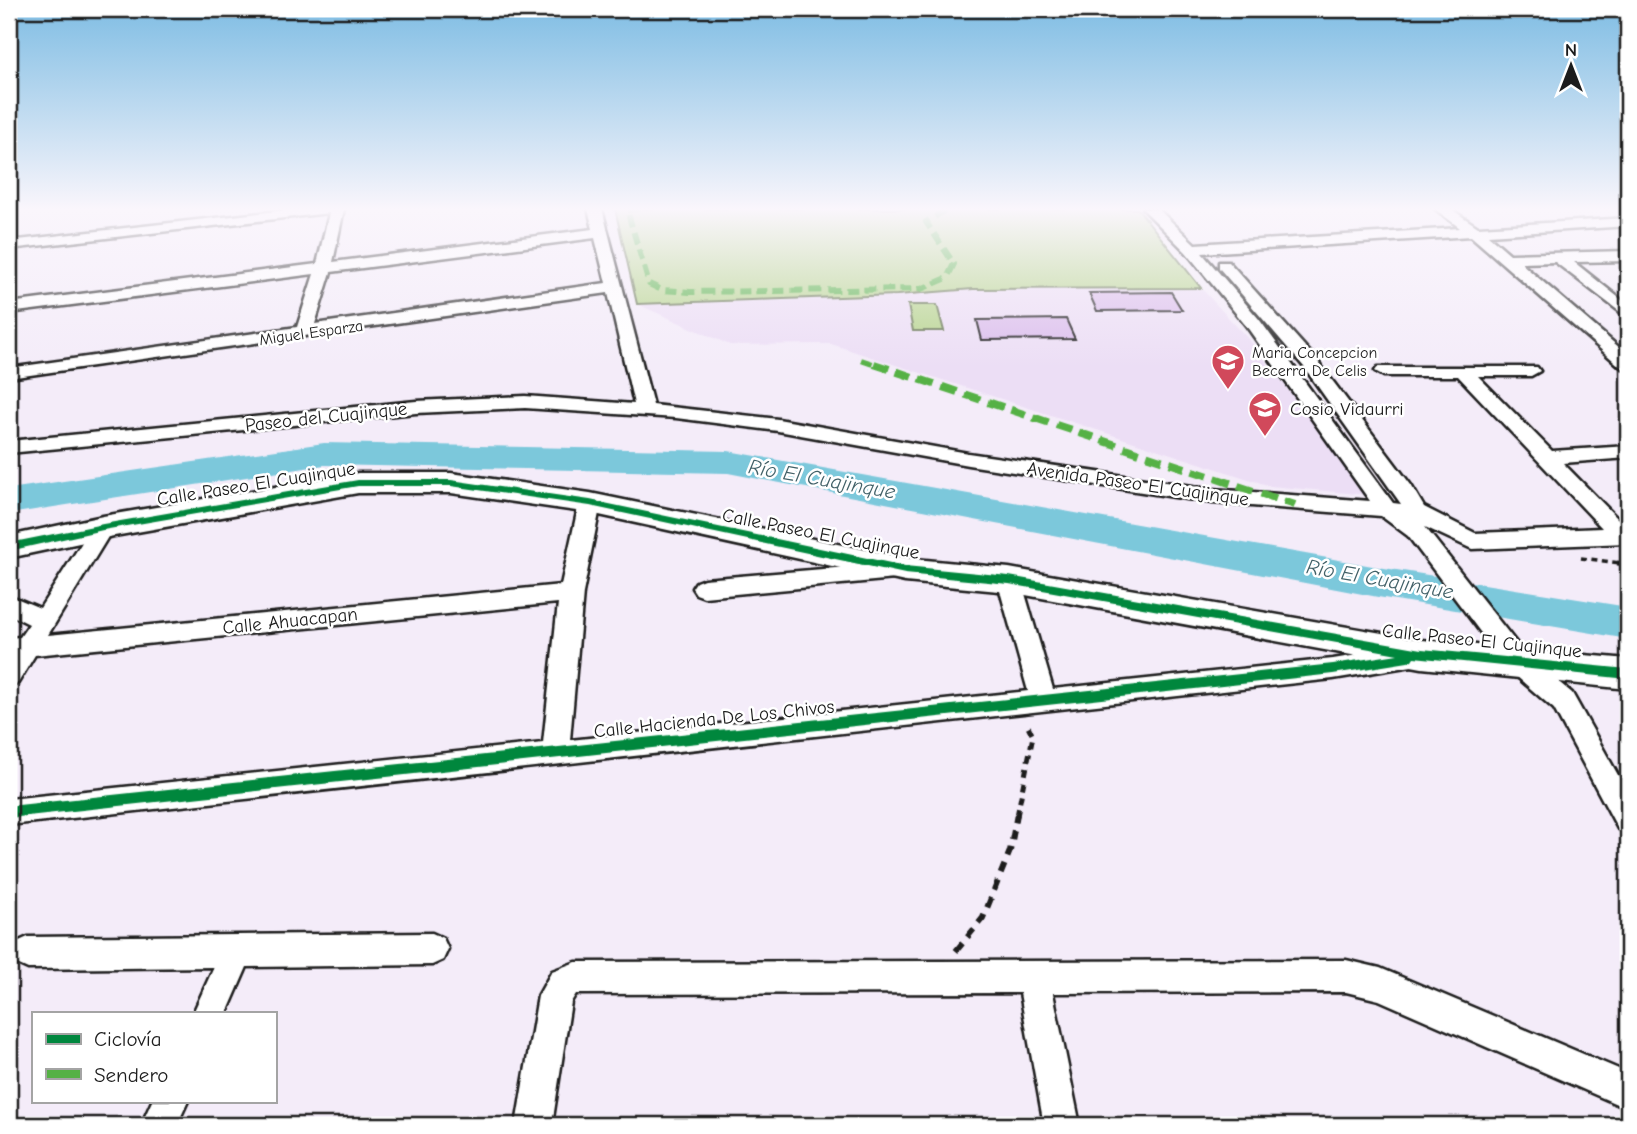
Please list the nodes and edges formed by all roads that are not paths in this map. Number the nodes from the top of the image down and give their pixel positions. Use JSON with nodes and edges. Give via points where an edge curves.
{"nodes":[{"id":1,"x":325,"y":262,"type":"edge"},
{"id":2,"x":372,"y":262,"type":"edge"},
{"id":3,"x":606,"y":262,"type":"edge"},
{"id":4,"x":1209,"y":262,"type":"edge"},
{"id":5,"x":1214,"y":262,"type":"edge"},
{"id":6,"x":1507,"y":262,"type":"edge"},
{"id":7,"x":1564,"y":262,"type":"edge"},
{"id":8,"x":324,"y":268,"type":"junction"},
{"id":9,"x":613,"y":287,"type":"junction"},
{"id":10,"x":1628,"y":292,"type":"edge"},
{"id":11,"x":1601,"y":293,"type":"junction"},
{"id":12,"x":9,"y":308,"type":"edge"},
{"id":13,"x":1628,"y":313,"type":"edge"},
{"id":14,"x":1276,"y":321,"type":"junction"},
{"id":15,"x":1254,"y":323,"type":"junction"},
{"id":16,"x":304,"y":333,"type":"junction"},
{"id":17,"x":1628,"y":341,"type":"edge"},
{"id":18,"x":1602,"y":342,"type":"junction"},
{"id":19,"x":1628,"y":365,"type":"edge"},
{"id":20,"x":1384,"y":371,"type":"dead end"},
{"id":21,"x":1463,"y":371,"type":"junction"},
{"id":22,"x":1531,"y":372,"type":"dead end"},
{"id":23,"x":9,"y":373,"type":"edge"},
{"id":24,"x":645,"y":410,"type":"junction"},
{"id":25,"x":9,"y":447,"type":"edge"},
{"id":26,"x":1628,"y":452,"type":"edge"},
{"id":27,"x":1546,"y":458,"type":"junction"},
{"id":28,"x":590,"y":503,"type":"junction"},
{"id":29,"x":1387,"y":510,"type":"junction"},
{"id":30,"x":1416,"y":522,"type":"junction"},
{"id":31,"x":103,"y":527,"type":"junction"},
{"id":32,"x":1625,"y":534,"type":"edge"},
{"id":33,"x":9,"y":547,"type":"edge"},
{"id":34,"x":905,"y":570,"type":"junction"},
{"id":35,"x":1009,"y":580,"type":"junction"},
{"id":36,"x":704,"y":588,"type":"dead end"},
{"id":37,"x":571,"y":593,"type":"junction"},
{"id":38,"x":9,"y":604,"type":"edge"},
{"id":39,"x":44,"y":620,"type":"junction"},
{"id":40,"x":19,"y":647,"type":"edge"},
{"id":41,"x":1509,"y":652,"type":"junction"},
{"id":42,"x":1422,"y":654,"type":"junction"},
{"id":43,"x":1628,"y":674,"type":"edge"},
{"id":44,"x":9,"y":676,"type":"edge"},
{"id":45,"x":1044,"y":701,"type":"junction"},
{"id":46,"x":555,"y":753,"type":"junction"},
{"id":47,"x":9,"y":812,"type":"edge"},
{"id":48,"x":1628,"y":820,"type":"edge"},
{"id":49,"x":432,"y":948,"type":"dead end"},
{"id":50,"x":238,"y":951,"type":"junction"},
{"id":51,"x":28,"y":953,"type":"dead end"},
{"id":52,"x":1034,"y":979,"type":"junction"},
{"id":53,"x":210,"y":1012,"type":"edge"},
{"id":54,"x":1628,"y":1091,"type":"edge"},
{"id":55,"x":170,"y":1102,"type":"edge"},
{"id":56,"x":159,"y":1125,"type":"edge"},
{"id":57,"x":534,"y":1125,"type":"edge"},
{"id":58,"x":1062,"y":1125,"type":"edge"}],
"edges":[{"from":1,"to":8,"type":"street"},
{"from":2,"to":8,"type":"street"},
{"from":3,"to":9,"type":"street"},
{"from":4,"to":15,"type":"street"},
{"from":5,"to":14,"type":"street"},
{"from":6,"to":18,"type":"street"},
{"from":7,"to":11,"type":"street"},
{"from":8,"to":12,"type":"street"},
{"from":8,"to":16,"type":"street"},
{"from":9,"to":16,"type":"street","name":"Miguel Esparza"},
{"from":9,"to":24,"type":"street"},
{"from":10,"to":11,"type":"street"},
{"from":11,"to":13,"type":"street"},
{"from":14,"to":15,"type":"street"},
{"from":14,"to":30,"type":"street","via":[[1404,490]]},
{"from":15,"to":29,"type":"street"},
{"from":16,"to":23,"type":"street","name":"Miguel Esparza"},
{"from":17,"to":18,"type":"street"},
{"from":18,"to":19,"type":"street"},
{"from":20,"to":21,"type":"street"},
{"from":21,"to":22,"type":"street"},
{"from":21,"to":27,"type":"street"},
{"from":24,"to":25,"type":"street","name":"Paseo del Cuajinque","via":[[524,402],[416,407]]},
{"from":24,"to":29,"type":"street","name":"Avenida Paseo El Cuajinque","via":[[778,425],[1213,496]]},
{"from":26,"to":27,"type":"street"},
{"from":27,"to":32,"type":"street"},
{"from":28,"to":31,"type":"street","name":"Calle Paseo El Cuajinque","via":[[451,482],[358,482]]},
{"from":28,"to":34,"type":"street","name":"Calle Paseo El Cuajinque"},
{"from":28,"to":37,"type":"street"},
{"from":29,"to":30,"type":"street"},
{"from":30,"to":32,"type":"street","via":[[1472,541]]},
{"from":30,"to":41,"type":"street"},
{"from":31,"to":33,"type":"street","name":"Calle Paseo El Cuajinque"},
{"from":31,"to":39,"type":"street"},
{"from":34,"to":35,"type":"street","name":"Calle Paseo El Cuajinque"},
{"from":34,"to":36,"type":"street"},
{"from":35,"to":42,"type":"street","name":"Calle Paseo El Cuajinque"},
{"from":35,"to":45,"type":"street"},
{"from":37,"to":40,"type":"street","name":"Calle Ahuacapan"},
{"from":37,"to":46,"type":"street"},
{"from":38,"to":39,"type":"street"},
{"from":39,"to":40,"type":"street"},
{"from":40,"to":44,"type":"street"},
{"from":41,"to":42,"type":"street","name":"Calle Paseo El Cuajinque"},
{"from":41,"to":43,"type":"street","name":"Calle Paseo El Cuajinque"},
{"from":41,"to":48,"type":"street","via":[[1563,701]]},
{"from":42,"to":45,"type":"street","name":"Calle Hacienda De Los Chivos","via":[[1333,669]]},
{"from":45,"to":46,"type":"street","name":"Calle Hacienda De Los Chivos"},
{"from":46,"to":47,"type":"street","name":"Calle Hacienda De Los Chivos"},
{"from":49,"to":50,"type":"street"},
{"from":50,"to":51,"type":"street"},
{"from":50,"to":53,"type":"street"},
{"from":52,"to":54,"type":"street","via":[[1346,976],[1380,984]]},
{"from":52,"to":57,"type":"street","via":[[576,978],[564,983],[555,996]]},
{"from":52,"to":58,"type":"street"},
{"from":55,"to":56,"type":"street"}]}
